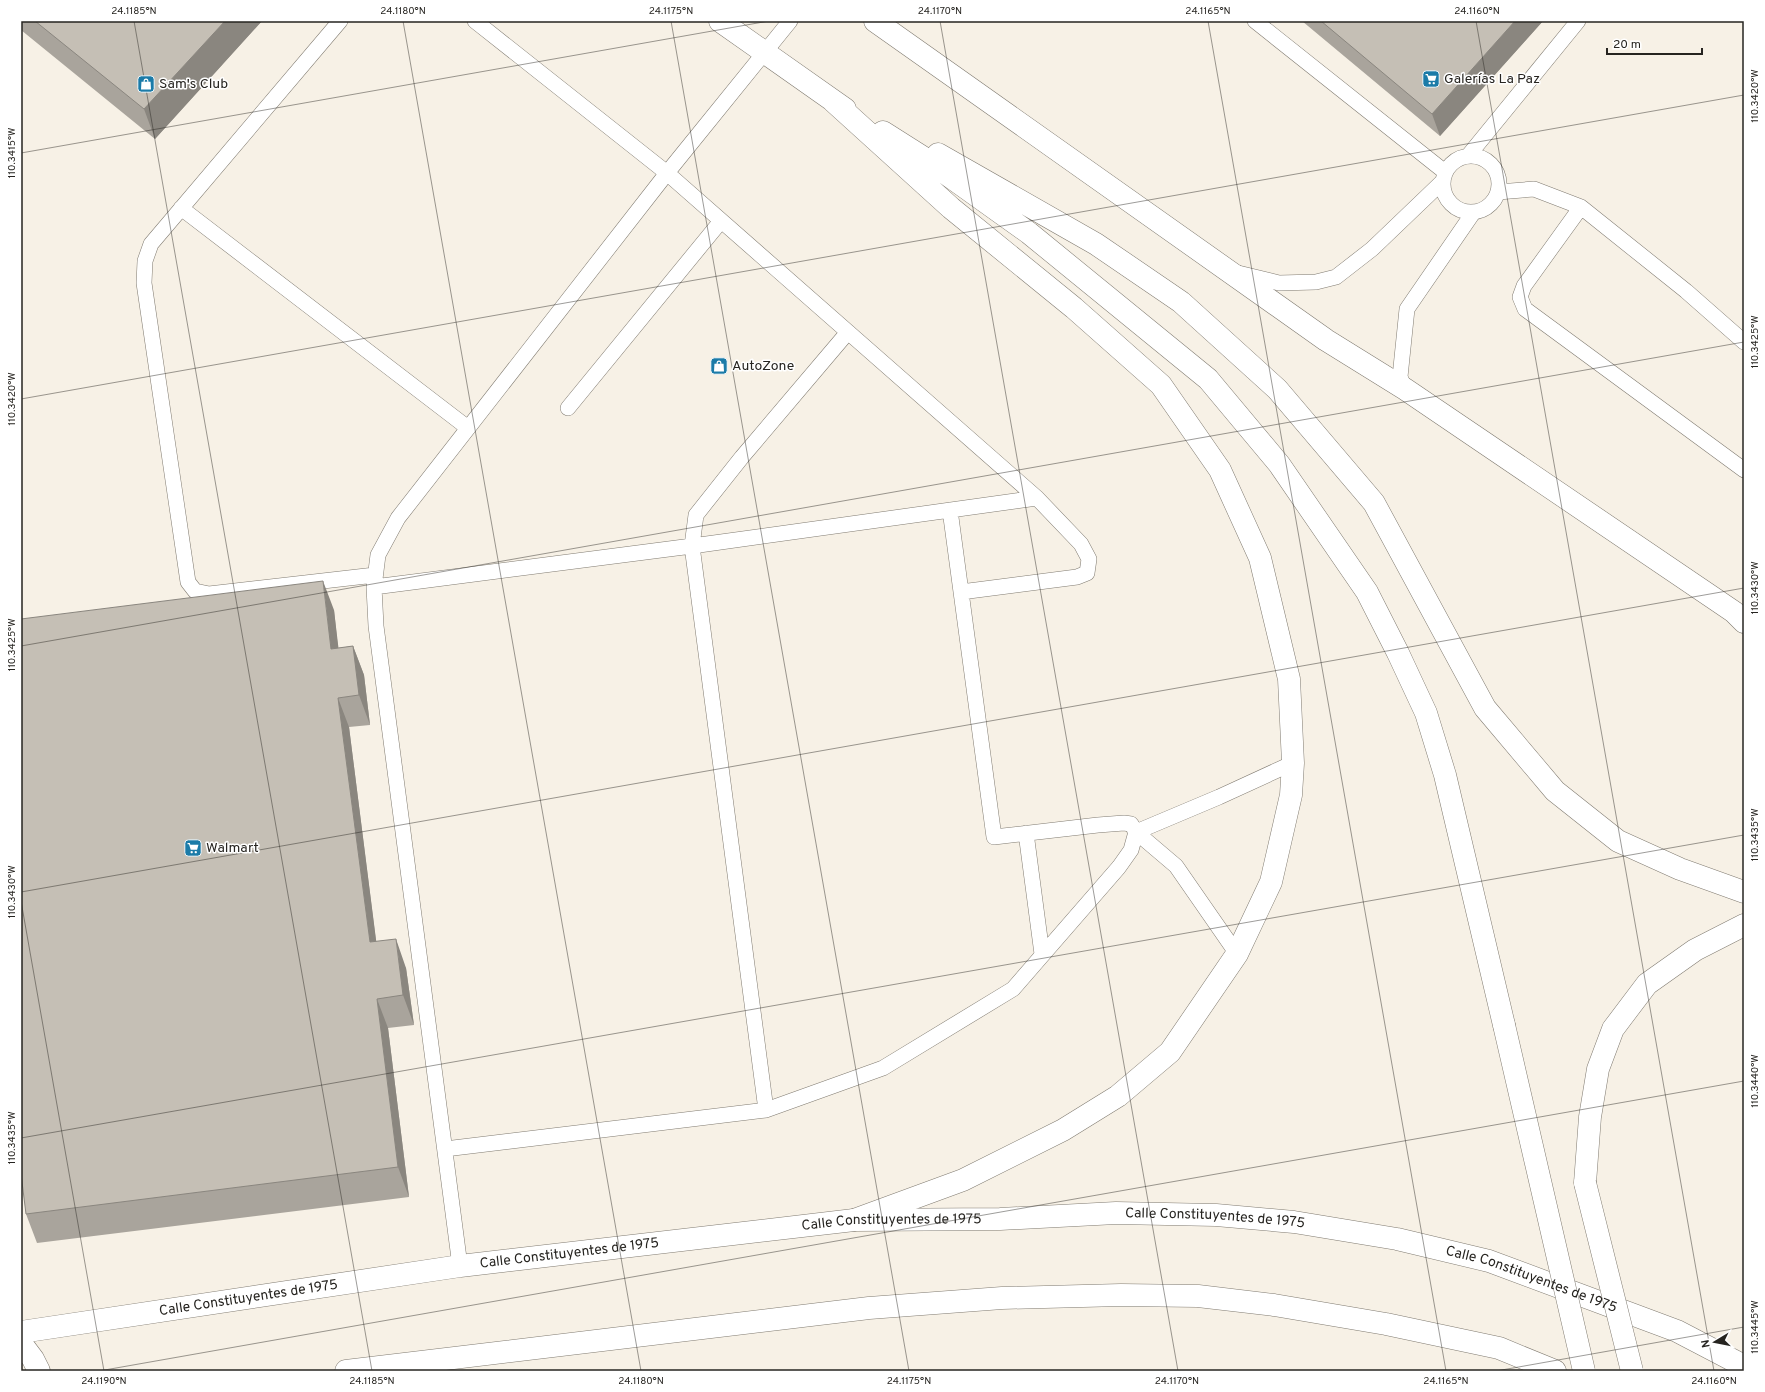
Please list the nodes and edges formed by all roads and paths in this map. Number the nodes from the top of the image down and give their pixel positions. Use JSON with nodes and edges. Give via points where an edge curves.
{"nodes":[{"id":1,"x":340,"y":21,"type":"edge"},
{"id":2,"x":475,"y":21,"type":"edge"},
{"id":3,"x":720,"y":21,"type":"edge"},
{"id":4,"x":790,"y":21,"type":"edge"},
{"id":5,"x":875,"y":21,"type":"edge"},
{"id":6,"x":1255,"y":21,"type":"edge"},
{"id":7,"x":1578,"y":21,"type":"edge"},
{"id":8,"x":764,"y":52,"type":"junction"},
{"id":9,"x":834,"y":101,"type":"junction"},
{"id":10,"x":1468,"y":156,"type":"junction"},
{"id":11,"x":667,"y":173,"type":"junction"},
{"id":12,"x":1443,"y":177,"type":"junction"},
{"id":13,"x":1498,"y":192,"type":"junction"},
{"id":14,"x":1581,"y":207,"type":"junction"},
{"id":15,"x":181,"y":208,"type":"junction"},
{"id":16,"x":1473,"y":213,"type":"junction"},
{"id":17,"x":721,"y":221,"type":"junction"},
{"id":18,"x":1232,"y":272,"type":"junction"},
{"id":19,"x":848,"y":332,"type":"junction"},
{"id":20,"x":1744,"y":342,"type":"edge"},
{"id":21,"x":1405,"y":389,"type":"junction"},
{"id":22,"x":568,"y":408,"type":"dead end"},
{"id":23,"x":468,"y":428,"type":"junction"},
{"id":24,"x":1744,"y":470,"type":"edge"},
{"id":25,"x":1037,"y":498,"type":"junction"},
{"id":26,"x":950,"y":510,"type":"junction"},
{"id":27,"x":692,"y":546,"type":"junction"},
{"id":28,"x":374,"y":581,"type":"junction"},
{"id":29,"x":961,"y":592,"type":"junction"},
{"id":30,"x":1744,"y":622,"type":"edge"},
{"id":31,"x":1293,"y":763,"type":"junction"},
{"id":32,"x":1136,"y":832,"type":"junction"},
{"id":33,"x":1026,"y":833,"type":"junction"},
{"id":34,"x":1744,"y":892,"type":"edge"},
{"id":35,"x":1744,"y":925,"type":"edge"},
{"id":36,"x":1042,"y":954,"type":"junction"},
{"id":37,"x":1237,"y":954,"type":"junction"},
{"id":38,"x":766,"y":1110,"type":"junction"},
{"id":39,"x":445,"y":1149,"type":"junction"},
{"id":40,"x":854,"y":1220,"type":"junction"},
{"id":41,"x":460,"y":1266,"type":"junction"},
{"id":42,"x":21,"y":1332,"type":"edge"},
{"id":43,"x":21,"y":1343,"type":"edge"},
{"id":44,"x":1744,"y":1366,"type":"edge"},
{"id":45,"x":39,"y":1371,"type":"edge"},
{"id":46,"x":346,"y":1371,"type":"edge"},
{"id":47,"x":1555,"y":1371,"type":"edge"},
{"id":48,"x":1584,"y":1371,"type":"edge"},
{"id":49,"x":1632,"y":1371,"type":"edge"}],
"edges":[{"from":1,"to":15,"type":"lane"},
{"from":2,"to":11,"type":"lane"},
{"from":3,"to":8,"type":"main road"},
{"from":4,"to":8,"type":"lane"},
{"from":5,"to":18,"type":"main road"},
{"from":6,"to":12,"type":"lane"},
{"from":7,"to":10,"type":"lane"},
{"from":8,"to":9,"type":"main road"},
{"from":8,"to":11,"type":"lane"},
{"from":9,"to":31,"type":"main road","via":[[951,208],[1074,308],[1160,385],[1220,470],[1260,558],[1289,679]]},
{"from":9,"to":34,"type":"main road","via":[[918,142],[1008,192],[1096,244],[1181,302],[1277,389],[1374,503],[1485,708],[1555,791],[1618,841],[1680,869]]},
{"from":9,"to":48,"type":"main road","bridge":true,"via":[[924,158],[1029,233],[1208,379],[1279,464],[1367,592],[1426,713],[1445,776]]},
{"from":10,"to":12,"type":"lane","via":[[1450,164]]},
{"from":10,"to":13,"type":"lane","via":[[1477,156],[1492,166],[1499,182]]},
{"from":11,"to":17,"type":"lane"},
{"from":11,"to":23,"type":"lane"},
{"from":12,"to":16,"type":"lane","via":[[1447,201],[1454,208]]},
{"from":12,"to":18,"type":"lane","via":[[1372,249],[1336,277],[1316,282],[1279,283]]},
{"from":13,"to":14,"type":"lane","via":[[1534,189]]},
{"from":13,"to":16,"type":"lane","via":[[1489,206]]},
{"from":14,"to":20,"type":"lane","via":[[1686,291]]},
{"from":14,"to":24,"type":"lane","via":[[1524,286],[1520,298],[1525,309]]},
{"from":15,"to":23,"type":"lane"},
{"from":15,"to":28,"type":"lane","via":[[151,244],[145,260],[144,283],[188,582],[194,591],[209,594]]},
{"from":16,"to":21,"type":"lane","via":[[1408,309],[1400,377]]},
{"from":17,"to":19,"type":"lane"},
{"from":17,"to":22,"type":"lane"},
{"from":18,"to":21,"type":"main road","via":[[1326,340]]},
{"from":19,"to":25,"type":"lane"},
{"from":19,"to":27,"type":"lane","via":[[696,515]]},
{"from":21,"to":30,"type":"main road","via":[[1734,612]]},
{"from":23,"to":28,"type":"lane","via":[[398,518],[378,555]]},
{"from":25,"to":26,"type":"lane"},
{"from":25,"to":29,"type":"lane","via":[[1081,544],[1089,559],[1087,573],[1077,577]]},
{"from":26,"to":27,"type":"lane"},
{"from":26,"to":29,"type":"lane"},
{"from":27,"to":28,"type":"lane"},
{"from":27,"to":38,"type":"lane"},
{"from":28,"to":39,"type":"lane","via":[[376,626]]},
{"from":29,"to":33,"type":"lane","via":[[994,837]]},
{"from":31,"to":32,"type":"lane","via":[[1219,798]]},
{"from":31,"to":37,"type":"main road","via":[[1291,795],[1271,882]]},
{"from":32,"to":33,"type":"lane","via":[[1131,824],[1124,823]]},
{"from":32,"to":36,"type":"lane","via":[[1131,850],[1119,867]]},
{"from":32,"to":37,"type":"lane","via":[[1176,866]]},
{"from":33,"to":36,"type":"lane"},
{"from":35,"to":49,"type":"main road","bridge":true,"via":[[1695,950],[1647,984],[1613,1029],[1598,1069],[1590,1116],[1585,1183]]},
{"from":36,"to":38,"type":"lane","via":[[1013,989],[883,1068]]},
{"from":37,"to":40,"type":"main road","via":[[1170,1052],[1118,1096],[1063,1130],[964,1180]]},
{"from":38,"to":39,"type":"lane"},
{"from":39,"to":41,"type":"lane"},
{"from":40,"to":41,"type":"main road","name":"Calle Constituyentes de 1975"},
{"from":40,"to":44,"type":"main road","name":"Calle Constituyentes de 1975","via":[[1000,1219],[1116,1213],[1216,1215],[1294,1222],[1396,1239],[1489,1261],[1677,1331]]},
{"from":41,"to":42,"type":"main road","name":"Calle Constituyentes de 1975"},
{"from":43,"to":45,"type":"main road"},
{"from":46,"to":47,"type":"main road","via":[[869,1308],[1002,1298],[1121,1295],[1198,1296],[1274,1305],[1386,1324],[1499,1348]]}]}
